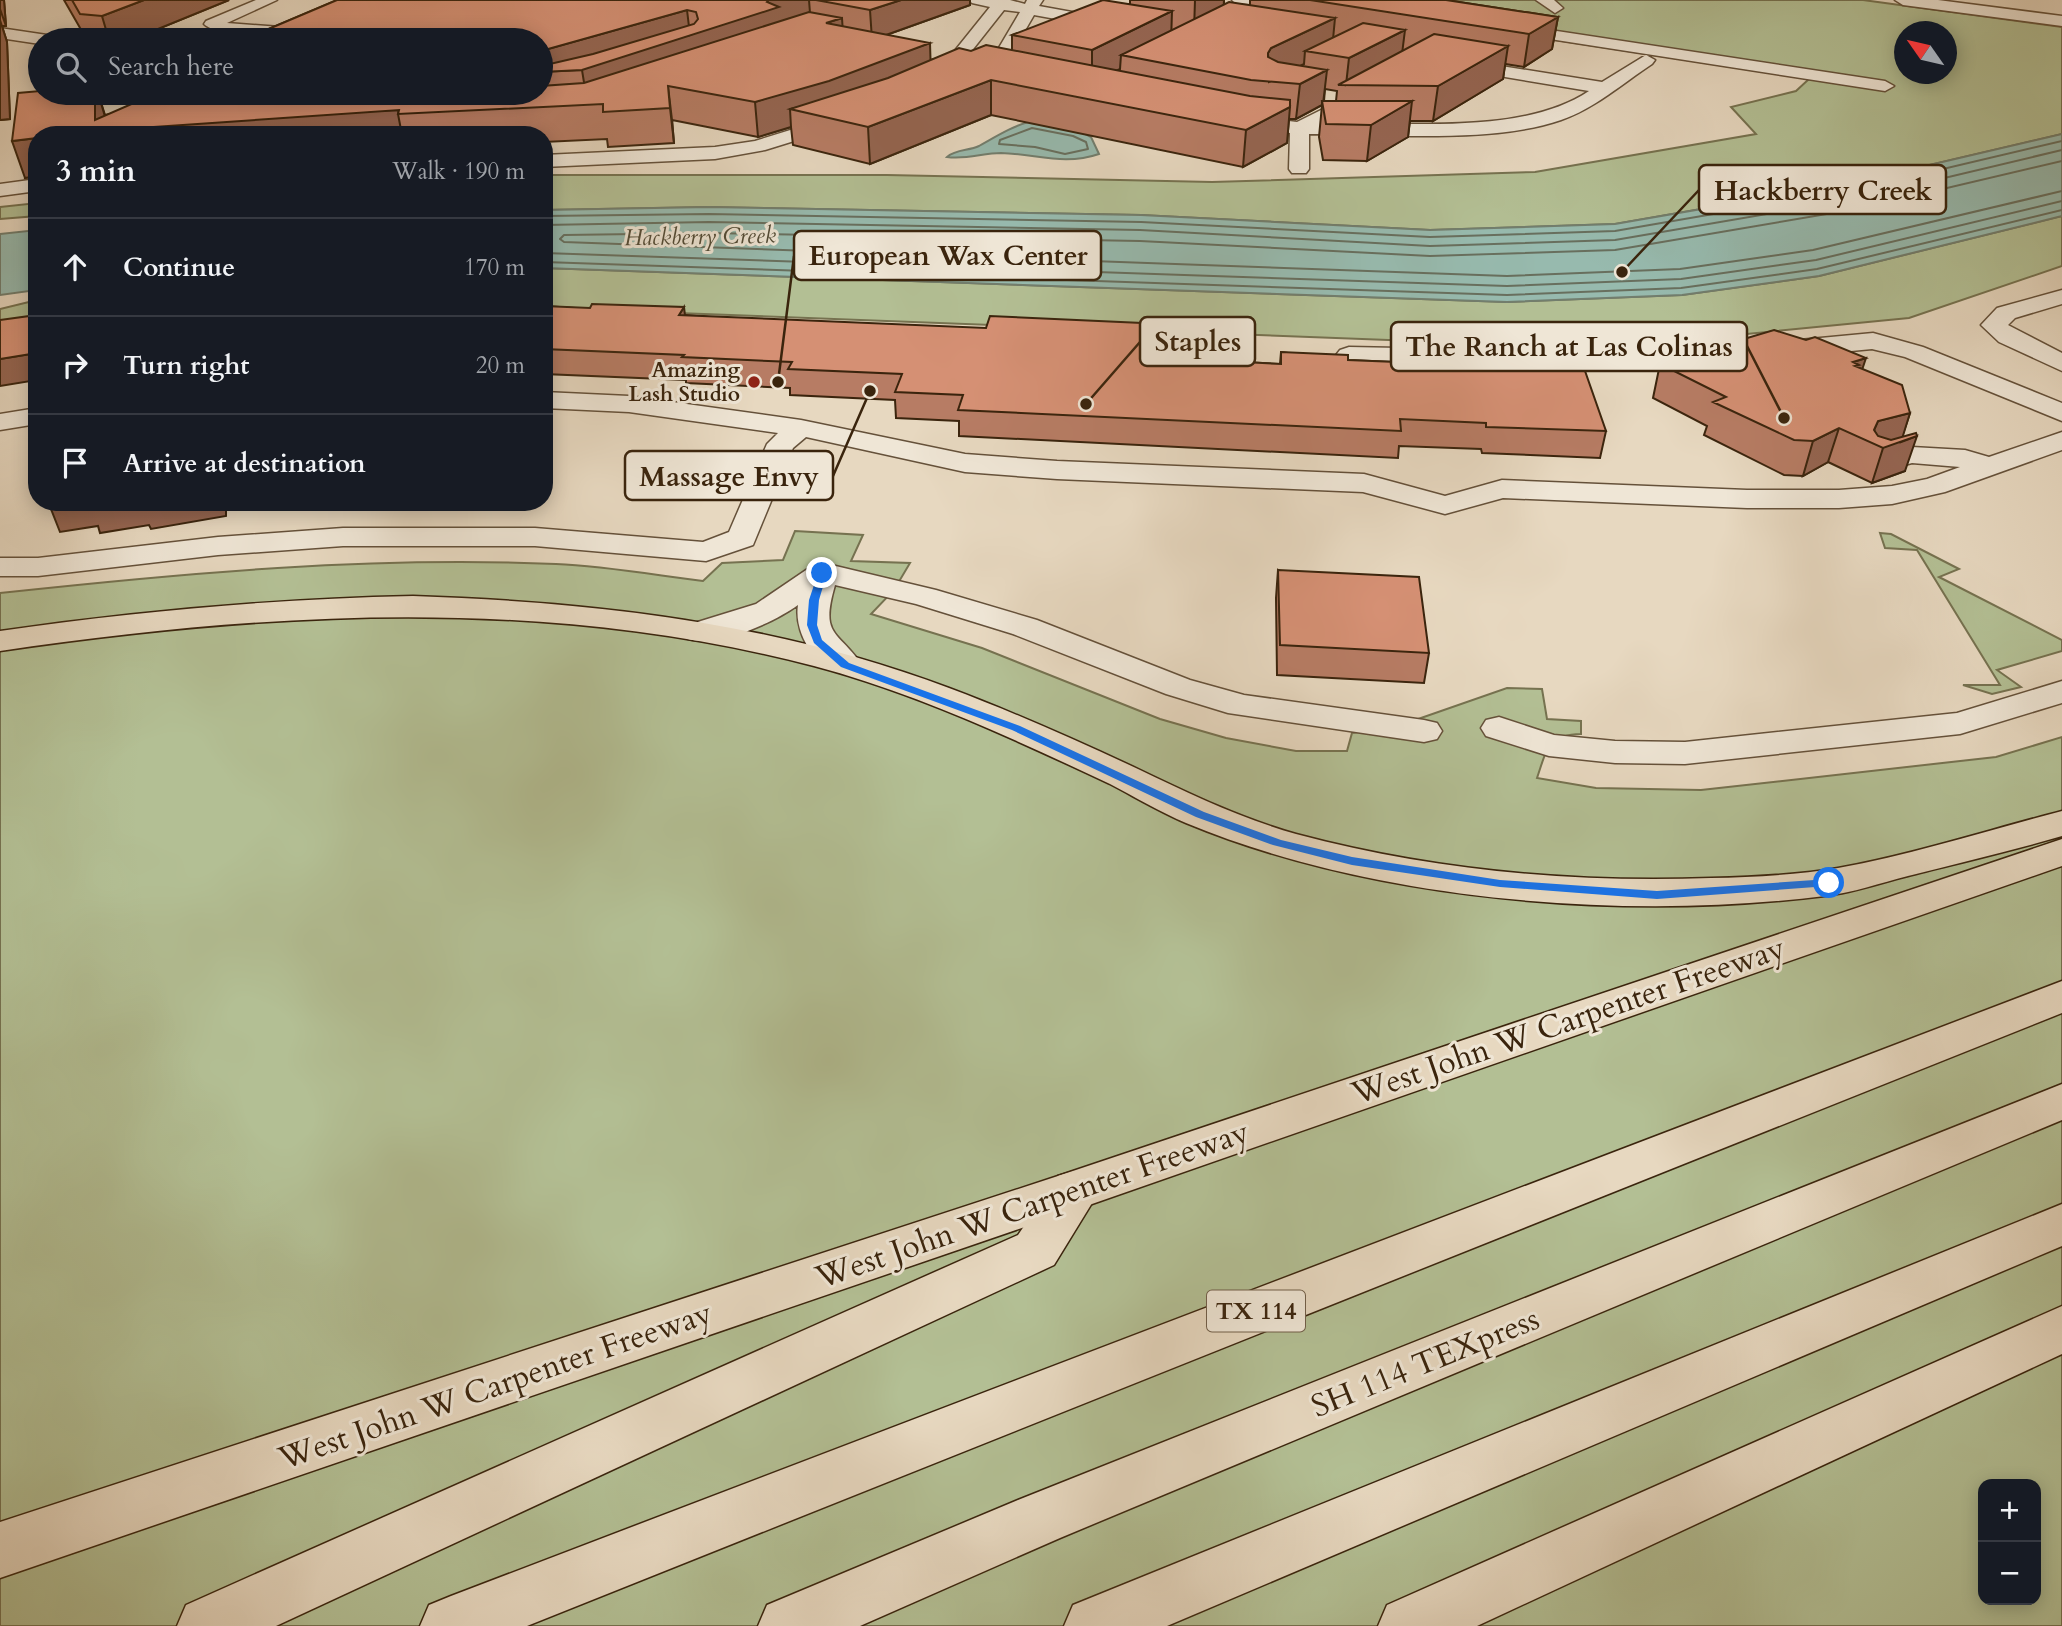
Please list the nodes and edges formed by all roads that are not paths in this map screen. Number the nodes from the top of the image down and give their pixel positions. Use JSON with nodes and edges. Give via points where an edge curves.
{"nodes":[{"id":1,"x":270,"y":0,"type":"edge"},
{"id":2,"x":376,"y":0,"type":"edge"},
{"id":3,"x":976,"y":0,"type":"edge"},
{"id":4,"x":1240,"y":0,"type":"edge"},
{"id":5,"x":1903,"y":0,"type":"edge"},
{"id":6,"x":1978,"y":0,"type":"edge"},
{"id":7,"x":1000,"y":2,"type":"edge"},
{"id":8,"x":1031,"y":5,"type":"edge"},
{"id":9,"x":2062,"y":11,"type":"edge"},
{"id":10,"x":286,"y":15,"type":"dead end"},
{"id":11,"x":1235,"y":19,"type":"edge"},
{"id":12,"x":2062,"y":21,"type":"edge"},
{"id":13,"x":1492,"y":26,"type":"edge"},
{"id":14,"x":238,"y":28,"type":"edge"},
{"id":15,"x":256,"y":28,"type":"edge"},
{"id":16,"x":308,"y":28,"type":"edge"},
{"id":17,"x":1132,"y":28,"type":"edge"},
{"id":18,"x":0,"y":33,"type":"edge"},
{"id":19,"x":28,"y":37,"type":"edge"},
{"id":20,"x":1646,"y":60,"type":"dead end"},
{"id":21,"x":1439,"y":61,"type":"edge"},
{"id":22,"x":970,"y":68,"type":"junction"},
{"id":23,"x":944,"y":71,"type":"edge"},
{"id":24,"x":1007,"y":75,"type":"edge"},
{"id":25,"x":1885,"y":86,"type":"dead end"},
{"id":26,"x":1604,"y":88,"type":"junction"},
{"id":27,"x":1253,"y":105,"type":"edge"},
{"id":28,"x":1339,"y":107,"type":"edge"},
{"id":29,"x":859,"y":114,"type":"edge"},
{"id":30,"x":1221,"y":118,"type":"edge"},
{"id":31,"x":1319,"y":118,"type":"junction"},
{"id":32,"x":1300,"y":128,"type":"junction"},
{"id":33,"x":553,"y":161,"type":"edge"},
{"id":34,"x":1299,"y":169,"type":"dead end"},
{"id":35,"x":28,"y":186,"type":"edge"},
{"id":36,"x":0,"y":190,"type":"edge"},
{"id":37,"x":28,"y":195,"type":"edge"},
{"id":38,"x":0,"y":198,"type":"edge"},
{"id":39,"x":2062,"y":297,"type":"edge"},
{"id":40,"x":1349,"y":355,"type":"edge"},
{"id":41,"x":2062,"y":363,"type":"edge"},
{"id":42,"x":553,"y":400,"type":"edge"},
{"id":43,"x":2062,"y":413,"type":"edge"},
{"id":44,"x":28,"y":417,"type":"edge"},
{"id":45,"x":0,"y":422,"type":"edge"},
{"id":46,"x":801,"y":428,"type":"junction"},
{"id":47,"x":2062,"y":440,"type":"edge"},
{"id":48,"x":1879,"y":463,"type":"edge"},
{"id":49,"x":1992,"y":467,"type":"junction"},
{"id":50,"x":0,"y":567,"type":"edge"},
{"id":51,"x":822,"y":573,"type":"junction"},
{"id":52,"x":700,"y":632,"type":"junction"},
{"id":53,"x":0,"y":641,"type":"edge"},
{"id":54,"x":845,"y":665,"type":"junction"},
{"id":55,"x":2062,"y":692,"type":"edge"},
{"id":56,"x":1499,"y":728,"type":"dead end"},
{"id":57,"x":1424,"y":731,"type":"dead end"},
{"id":58,"x":2062,"y":823,"type":"edge"},
{"id":59,"x":2062,"y":852,"type":"edge"},
{"id":60,"x":2062,"y":996,"type":"edge"},
{"id":61,"x":2062,"y":1101,"type":"edge"},
{"id":62,"x":1075,"y":1190,"type":"junction"},
{"id":63,"x":2062,"y":1224,"type":"edge"},
{"id":64,"x":2062,"y":1329,"type":"edge"},
{"id":65,"x":0,"y":1550,"type":"edge"},
{"id":66,"x":208,"y":1626,"type":"edge"},
{"id":67,"x":451,"y":1626,"type":"edge"},
{"id":68,"x":789,"y":1626,"type":"edge"},
{"id":69,"x":1095,"y":1626,"type":"edge"},
{"id":70,"x":1409,"y":1626,"type":"edge"}],
"edges":[{"from":1,"to":14,"type":"street","via":[[212,24]]},
{"from":2,"to":16,"type":"street"},
{"from":3,"to":7,"type":"street"},
{"from":4,"to":11,"type":"street","via":[[1265,4]]},
{"from":5,"to":12,"type":"street"},
{"from":6,"to":9,"type":"street"},
{"from":7,"to":8,"type":"street"},
{"from":7,"to":22,"type":"street","via":[[961,53]]},
{"from":8,"to":17,"type":"street"},
{"from":8,"to":22,"type":"street","via":[[1003,54]]},
{"from":10,"to":15,"type":"street"},
{"from":13,"to":25,"type":"street"},
{"from":18,"to":19,"type":"street"},
{"from":20,"to":26,"type":"street"},
{"from":21,"to":26,"type":"street"},
{"from":22,"to":23,"type":"street"},
{"from":22,"to":24,"type":"street"},
{"from":26,"to":32,"type":"street","via":[[1555,116],[1491,128]]},
{"from":27,"to":31,"type":"street"},
{"from":28,"to":31,"type":"street"},
{"from":29,"to":33,"type":"street","via":[[758,146],[715,153]]},
{"from":30,"to":32,"type":"street"},
{"from":31,"to":32,"type":"street"},
{"from":32,"to":34,"type":"street"},
{"from":35,"to":36,"type":"street"},
{"from":37,"to":38,"type":"street"},
{"from":39,"to":41,"type":"street","via":[[2006,313],[1993,325]]},
{"from":40,"to":43,"type":"street","via":[[1594,360],[1715,356],[1873,341],[1914,352]]},
{"from":42,"to":46,"type":"street","via":[[629,404]]},
{"from":44,"to":45,"type":"street"},
{"from":46,"to":49,"type":"street","via":[[965,463],[1364,483],[1445,505],[1502,489],[1747,499],[1857,486],[1892,495]]},
{"from":46,"to":50,"type":"street","via":[[781,444],[742,538],[706,552],[535,537],[342,537]]},
{"from":47,"to":49,"type":"street"},
{"from":48,"to":49,"type":"street","via":[[1912,455],[1965,459]]},
{"from":51,"to":52,"type":"street","via":[[768,611]]},
{"from":51,"to":54,"type":"street","via":[[812,625],[818,641]]},
{"from":51,"to":57,"type":"street","via":[[1025,627],[1178,687],[1241,705]]},
{"from":52,"to":53,"type":"main road","via":[[530,611],[324,607],[127,622]]},
{"from":52,"to":54,"type":"main road"},
{"from":54,"to":58,"type":"main road","via":[[1016,728],[1200,815],[1278,842],[1352,861],[1500,884],[1657,895],[1829,883]]},
{"from":55,"to":56,"type":"street","via":[[1961,723],[1685,753],[1549,745]]},
{"from":59,"to":62,"type":"main road","name":"West John W Carpenter Freeway"},
{"from":60,"to":67,"type":"main road","number":"TX 114"},
{"from":61,"to":68,"type":"main road","name":"SH 114 TEXpress","via":[[1039,1519]]},
{"from":62,"to":65,"type":"main road","name":"West John W Carpenter Freeway"},
{"from":62,"to":66,"type":"main road","via":[[1036,1250]]},
{"from":63,"to":69,"type":"main road"},
{"from":64,"to":70,"type":"main road"}]}
